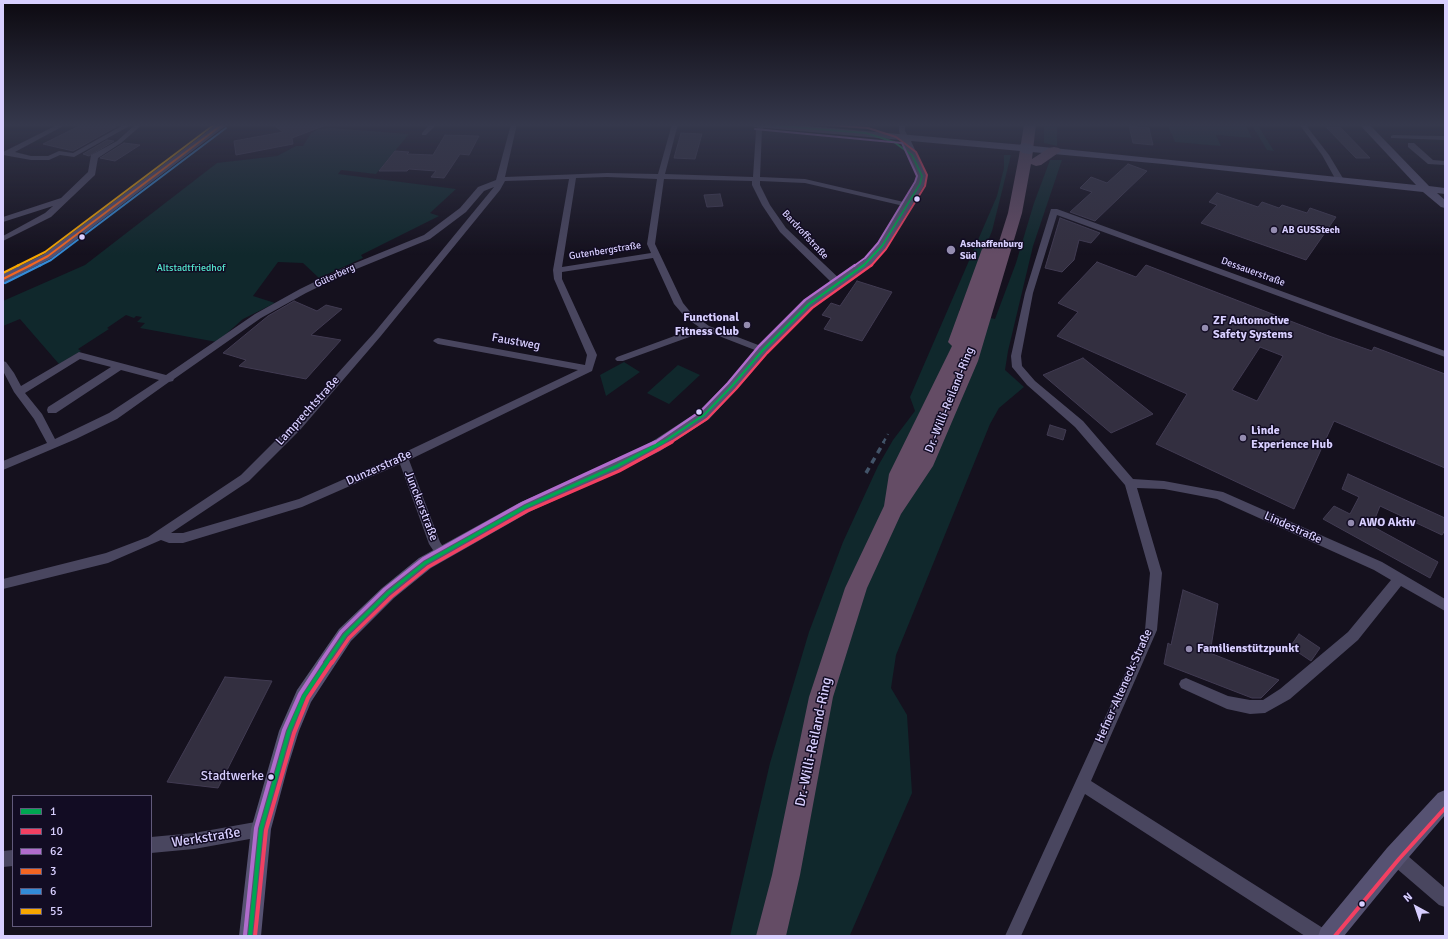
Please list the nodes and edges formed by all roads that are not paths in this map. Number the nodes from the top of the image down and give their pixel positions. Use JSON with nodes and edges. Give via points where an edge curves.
{"nodes":[{"id":1,"x":93,"y":168,"type":"edge"},
{"id":2,"x":165,"y":168,"type":"edge"},
{"id":3,"x":505,"y":168,"type":"edge"},
{"id":4,"x":663,"y":168,"type":"edge"},
{"id":5,"x":757,"y":168,"type":"edge"},
{"id":6,"x":918,"y":168,"type":"edge"},
{"id":7,"x":1020,"y":168,"type":"edge"},
{"id":8,"x":1024,"y":168,"type":"edge"},
{"id":9,"x":1028,"y":168,"type":"edge"},
{"id":10,"x":1220,"y":168,"type":"edge"},
{"id":11,"x":1333,"y":168,"type":"edge"},
{"id":12,"x":1406,"y":168,"type":"edge"},
{"id":13,"x":573,"y":176,"type":"junction"},
{"id":14,"x":661,"y":177,"type":"junction"},
{"id":15,"x":502,"y":180,"type":"junction"},
{"id":16,"x":757,"y":180,"type":"junction"},
{"id":17,"x":1340,"y":180,"type":"junction"},
{"id":18,"x":1426,"y":189,"type":"junction"},
{"id":19,"x":1445,"y":190,"type":"edge"},
{"id":20,"x":64,"y":200,"type":"junction"},
{"id":21,"x":908,"y":205,"type":"junction"},
{"id":22,"x":1445,"y":205,"type":"edge"},
{"id":23,"x":1054,"y":210,"type":"joint"},
{"id":24,"x":3,"y":220,"type":"edge"},
{"id":25,"x":3,"y":239,"type":"edge"},
{"id":26,"x":656,"y":255,"type":"junction"},
{"id":27,"x":557,"y":270,"type":"junction"},
{"id":28,"x":3,"y":279,"type":"edge"},
{"id":29,"x":840,"y":284,"type":"junction"},
{"id":30,"x":706,"y":328,"type":"junction"},
{"id":31,"x":438,"y":341,"type":"dead end"},
{"id":32,"x":763,"y":350,"type":"junction"},
{"id":33,"x":1445,"y":354,"type":"edge"},
{"id":34,"x":620,"y":359,"type":"dead end"},
{"id":35,"x":962,"y":359,"type":"junction"},
{"id":36,"x":3,"y":364,"type":"edge"},
{"id":37,"x":118,"y":367,"type":"junction"},
{"id":38,"x":589,"y":369,"type":"junction"},
{"id":39,"x":169,"y":379,"type":"junction"},
{"id":40,"x":20,"y":392,"type":"junction"},
{"id":41,"x":52,"y":410,"type":"dead end"},
{"id":42,"x":53,"y":444,"type":"junction"},
{"id":43,"x":403,"y":458,"type":"junction"},
{"id":44,"x":3,"y":466,"type":"edge"},
{"id":45,"x":1130,"y":483,"type":"junction"},
{"id":46,"x":160,"y":536,"type":"junction"},
{"id":47,"x":442,"y":554,"type":"junction"},
{"id":48,"x":1400,"y":579,"type":"junction"},
{"id":49,"x":3,"y":584,"type":"edge"},
{"id":50,"x":1445,"y":606,"type":"edge"},
{"id":51,"x":1186,"y":684,"type":"dead end"},
{"id":52,"x":1081,"y":783,"type":"junction"},
{"id":53,"x":1445,"y":800,"type":"edge"},
{"id":54,"x":261,"y":829,"type":"junction"},
{"id":55,"x":152,"y":846,"type":"edge"},
{"id":56,"x":1395,"y":856,"type":"junction"},
{"id":57,"x":1445,"y":899,"type":"edge"},
{"id":58,"x":250,"y":936,"type":"edge"},
{"id":59,"x":771,"y":936,"type":"edge"},
{"id":60,"x":1013,"y":936,"type":"edge"},
{"id":61,"x":1320,"y":936,"type":"edge"},
{"id":62,"x":1329,"y":936,"type":"edge"}],
"edges":[{"from":1,"to":20,"type":"street","via":[[92,173]]},
{"from":2,"to":28,"type":"street","via":[[71,239],[37,262]]},
{"from":3,"to":15,"type":"street","name":"Lamprechtstraße"},
{"from":4,"to":14,"type":"street"},
{"from":5,"to":16,"type":"street","name":"Bardroffstraße"},
{"from":6,"to":21,"type":"street","via":[[922,176],[920,184]]},
{"from":7,"to":35,"type":"highway","via":[[1007,197],[957,343]]},
{"from":8,"to":35,"type":"highway","name":"Dr.-Willi-Reiland-Ring","via":[[1015,213],[1000,260]]},
{"from":9,"to":35,"type":"highway","via":[[1029,196],[1004,287],[979,350]]},
{"from":10,"to":17,"type":"street"},
{"from":11,"to":17,"type":"street"},
{"from":12,"to":18,"type":"street"},
{"from":13,"to":14,"type":"street","name":"Güterberg"},
{"from":13,"to":15,"type":"street","name":"Güterberg"},
{"from":13,"to":27,"type":"street"},
{"from":14,"to":16,"type":"street","name":"Güterberg"},
{"from":14,"to":26,"type":"street","via":[[651,244]]},
{"from":15,"to":39,"type":"street","name":"Güterberg","via":[[481,189],[463,210],[427,237],[346,270],[303,291],[258,316]]},
{"from":15,"to":46,"type":"street","name":"Lamprechtstraße","via":[[377,334],[296,427],[244,478]]},
{"from":16,"to":21,"type":"street","name":"Güterberg","via":[[805,181]]},
{"from":16,"to":29,"type":"street","name":"Bardroffstraße","via":[[756,185],[778,224]]},
{"from":17,"to":18,"type":"street"},
{"from":18,"to":19,"type":"street"},
{"from":18,"to":22,"type":"street"},
{"from":20,"to":24,"type":"street"},
{"from":20,"to":25,"type":"street","via":[[48,215]]},
{"from":21,"to":29,"type":"street","via":[[873,257]]},
{"from":23,"to":33,"type":"street","name":"Dessauerstraße"},
{"from":23,"to":45,"type":"street","name":"Hefner-Alteneck-Straße","via":[[1028,293],[1016,356],[1017,367],[1031,383],[1079,424]]},
{"from":26,"to":27,"type":"street","name":"Gutenbergstraße"},
{"from":26,"to":30,"type":"street","via":[[679,304],[689,316]]},
{"from":27,"to":38,"type":"street","via":[[558,279],[592,355]]},
{"from":29,"to":32,"type":"street","via":[[809,304]]},
{"from":30,"to":32,"type":"street"},
{"from":30,"to":34,"type":"street"},
{"from":31,"to":38,"type":"street","name":"Faustweg"},
{"from":32,"to":47,"type":"street","via":[[704,415],[676,434],[617,466],[525,506]]},
{"from":35,"to":59,"type":"highway","name":"Dr.-Willi-Reiland-Ring","via":[[923,466],[892,510],[856,588],[821,697],[786,875]]},
{"from":36,"to":40,"type":"street"},
{"from":37,"to":39,"type":"street"},
{"from":37,"to":40,"type":"street","via":[[79,355]]},
{"from":37,"to":41,"type":"street"},
{"from":38,"to":43,"type":"street","name":"Dunzerstraße"},
{"from":39,"to":42,"type":"street","name":"Güterberg","via":[[113,416]]},
{"from":40,"to":42,"type":"street"},
{"from":42,"to":44,"type":"street","name":"Güterberg"},
{"from":43,"to":46,"type":"street","name":"Dunzerstraße","via":[[302,503],[183,538]]},
{"from":43,"to":47,"type":"street","name":"Junckerstraße","via":[[435,544]]},
{"from":45,"to":48,"type":"street","name":"Lindestraße","via":[[1164,485],[1219,495],[1378,566]]},
{"from":45,"to":52,"type":"street","name":"Hefner-Alteneck-Straße","via":[[1156,573],[1151,630]]},
{"from":46,"to":49,"type":"street","name":"Lamprechtstraße","via":[[108,558]]},
{"from":47,"to":54,"type":"street","via":[[425,563],[388,593],[344,635],[323,666],[304,696],[289,731]]},
{"from":48,"to":50,"type":"street","name":"Lindestraße"},
{"from":48,"to":51,"type":"street","via":[[1353,636],[1285,694],[1265,706],[1250,707],[1227,702]]},
{"from":52,"to":60,"type":"street","name":"Hefner-Alteneck-Straße"},
{"from":52,"to":61,"type":"street"},
{"from":53,"to":56,"type":"street"},
{"from":54,"to":55,"type":"street","name":"Werkstraße"},
{"from":54,"to":58,"type":"street"},
{"from":56,"to":57,"type":"street"},
{"from":56,"to":62,"type":"street"}]}
